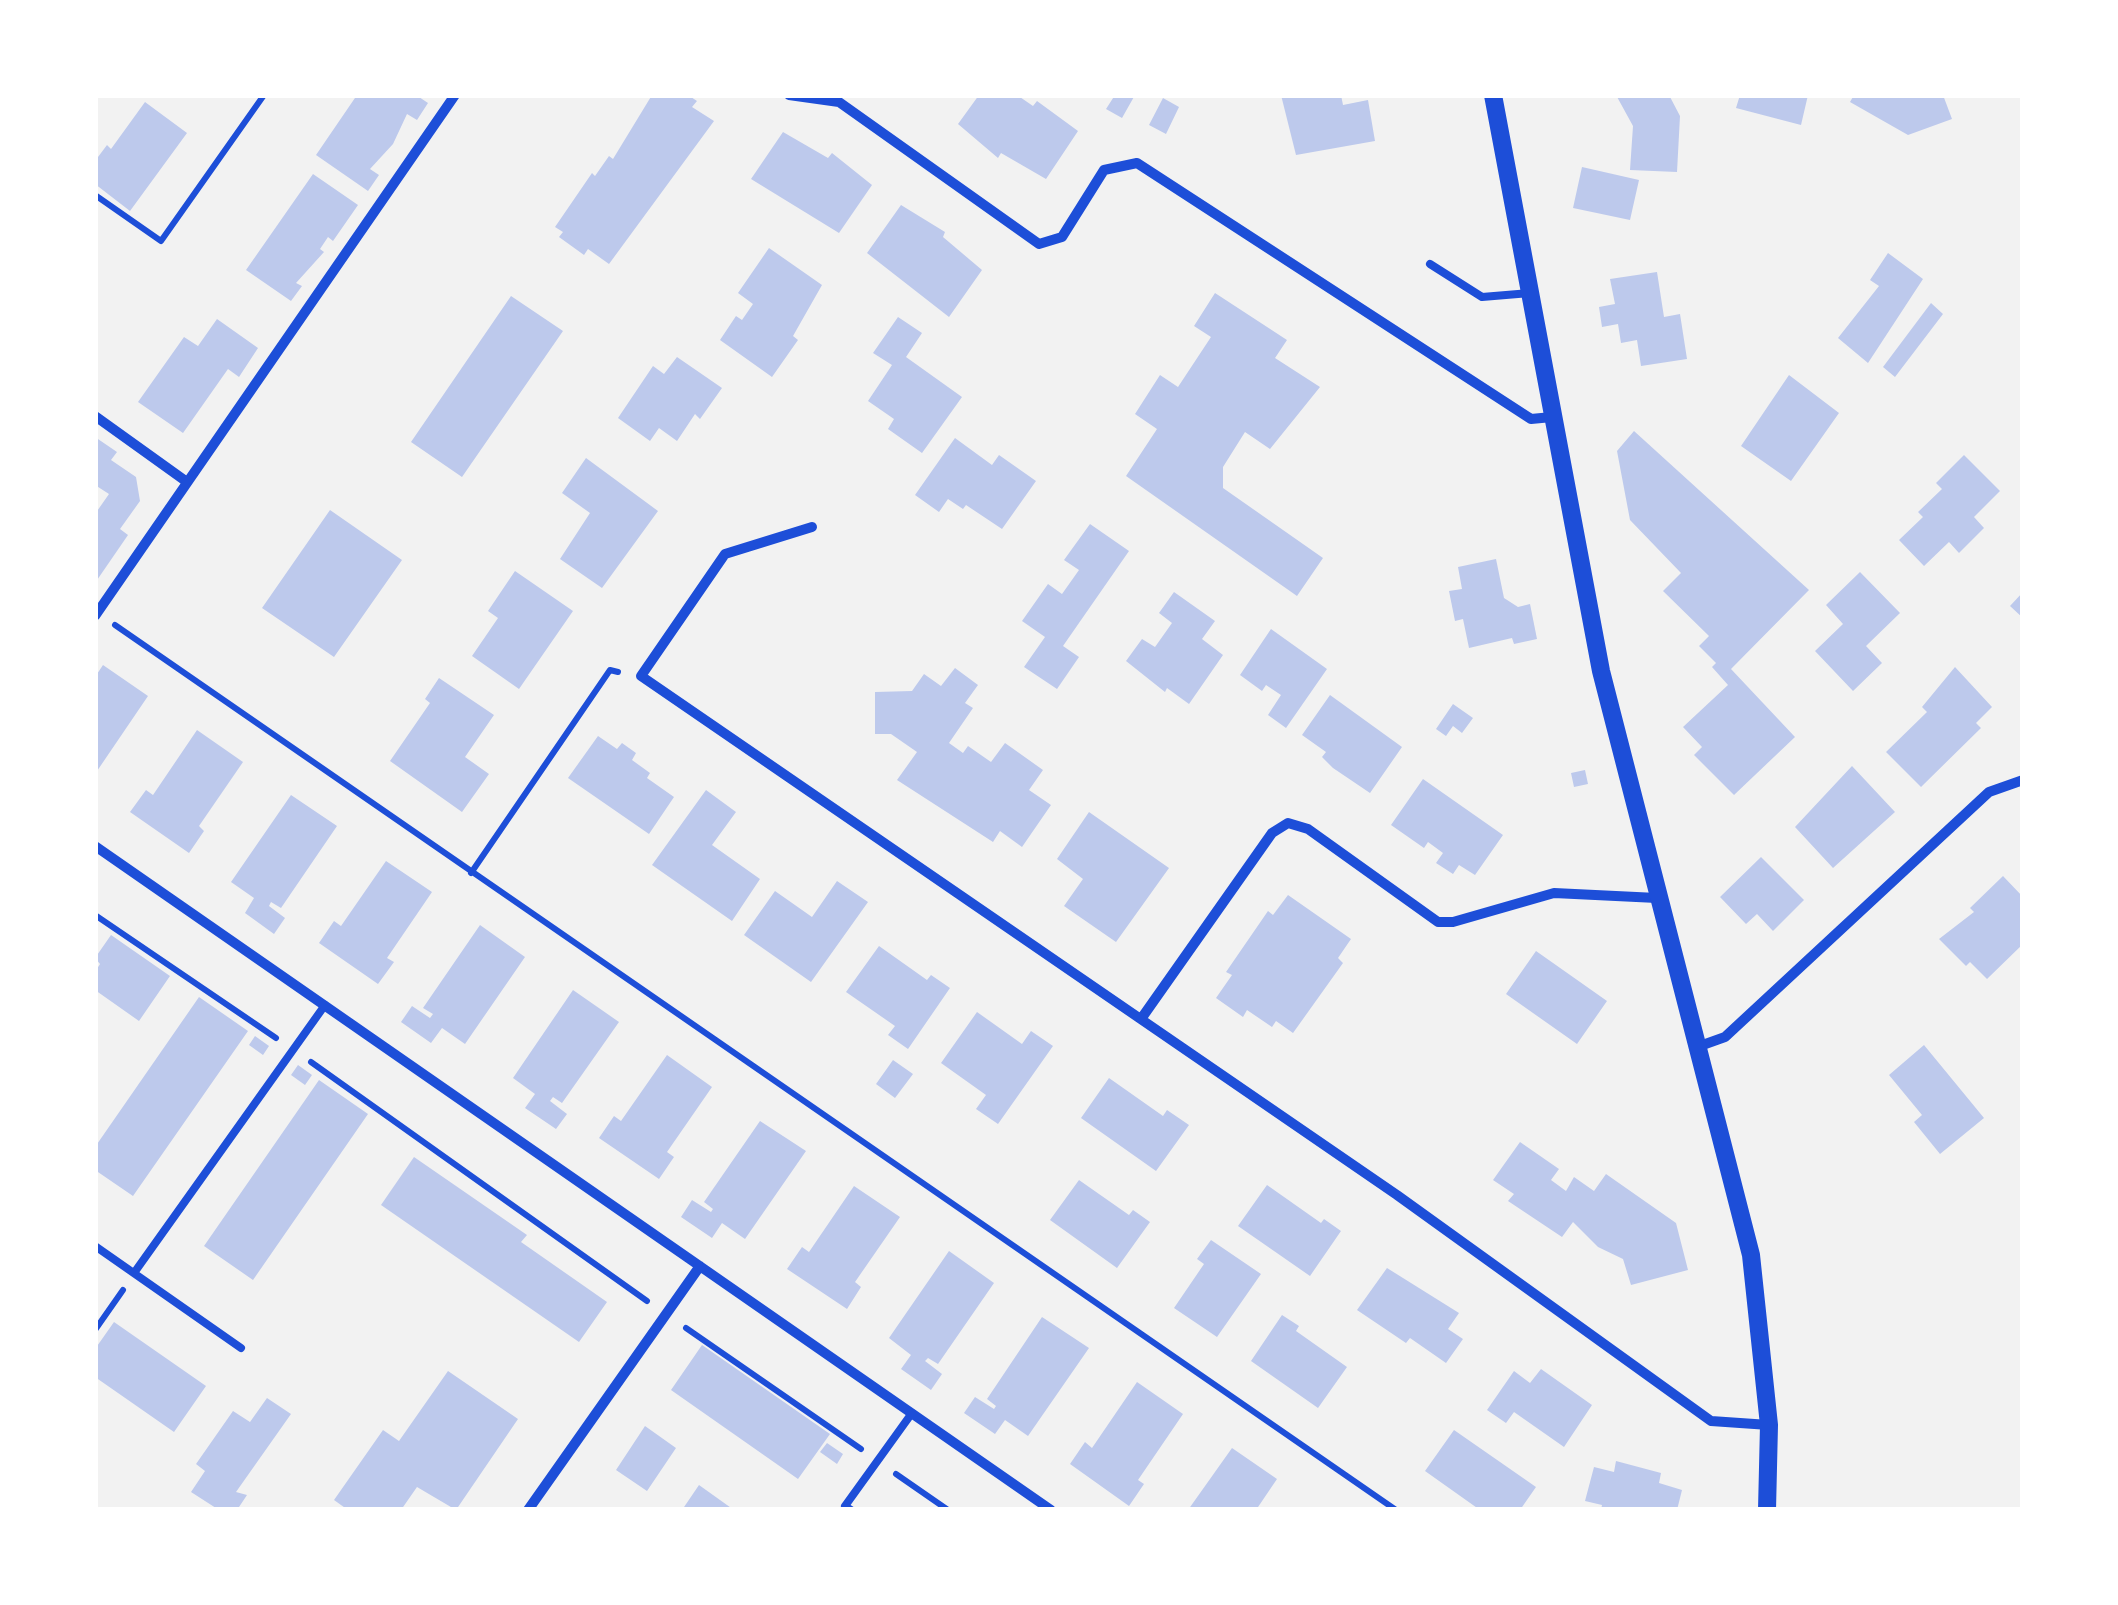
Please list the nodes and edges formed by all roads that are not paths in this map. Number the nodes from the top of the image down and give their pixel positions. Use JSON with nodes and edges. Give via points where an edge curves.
{"nodes":[{"id":1,"x":456,"y":95,"type":"edge"},
{"id":2,"x":788,"y":95,"type":"edge"},
{"id":3,"x":1493,"y":95,"type":"edge"},
{"id":4,"x":1430,"y":264,"type":"dead end"},
{"id":5,"x":1530,"y":293,"type":"junction"},
{"id":6,"x":95,"y":416,"type":"edge"},
{"id":7,"x":1552,"y":417,"type":"junction"},
{"id":8,"x":188,"y":482,"type":"junction"},
{"id":9,"x":812,"y":527,"type":"dead end"},
{"id":10,"x":96,"y":614,"type":"edge"},
{"id":11,"x":2023,"y":780,"type":"edge"},
{"id":12,"x":95,"y":846,"type":"edge"},
{"id":13,"x":1657,"y":898,"type":"junction"},
{"id":14,"x":325,"y":1005,"type":"junction"},
{"id":15,"x":1141,"y":1019,"type":"junction"},
{"id":16,"x":1697,"y":1047,"type":"junction"},
{"id":17,"x":95,"y":1246,"type":"edge"},
{"id":18,"x":700,"y":1266,"type":"junction"},
{"id":19,"x":134,"y":1273,"type":"junction"},
{"id":20,"x":241,"y":1348,"type":"dead end"},
{"id":21,"x":912,"y":1413,"type":"junction"},
{"id":22,"x":1770,"y":1426,"type":"junction"},
{"id":23,"x":846,"y":1509,"type":"edge"},
{"id":24,"x":528,"y":1510,"type":"edge"},
{"id":25,"x":1051,"y":1510,"type":"edge"},
{"id":26,"x":1767,"y":1510,"type":"edge"}],
"edges":[{"from":1,"to":8,"type":"street"},
{"from":2,"to":7,"type":"street","via":[[839,102],[1039,244],[1062,237],[1104,170],[1137,162],[1531,419]]},
{"from":3,"to":5,"type":"street"},
{"from":4,"to":5,"type":"lane","via":[[1482,296]]},
{"from":5,"to":7,"type":"street"},
{"from":6,"to":8,"type":"street"},
{"from":7,"to":13,"type":"street","via":[[1601,670]]},
{"from":8,"to":10,"type":"street"},
{"from":9,"to":15,"type":"street","via":[[726,554],[641,676]]},
{"from":11,"to":16,"type":"street","via":[[1989,792],[1726,1037]]},
{"from":12,"to":14,"type":"street"},
{"from":13,"to":15,"type":"street","via":[[1554,893],[1438,922],[1308,829],[1288,823],[1272,833]]},
{"from":13,"to":16,"type":"street"},
{"from":14,"to":18,"type":"street"},
{"from":14,"to":19,"type":"lane"},
{"from":15,"to":22,"type":"street","via":[[1711,1420]]},
{"from":16,"to":22,"type":"street","via":[[1751,1255]]},
{"from":17,"to":19,"type":"lane"},
{"from":18,"to":21,"type":"street"},
{"from":18,"to":24,"type":"street"},
{"from":19,"to":20,"type":"lane"},
{"from":21,"to":23,"type":"lane"},
{"from":21,"to":25,"type":"street"},
{"from":22,"to":26,"type":"street"}]}
